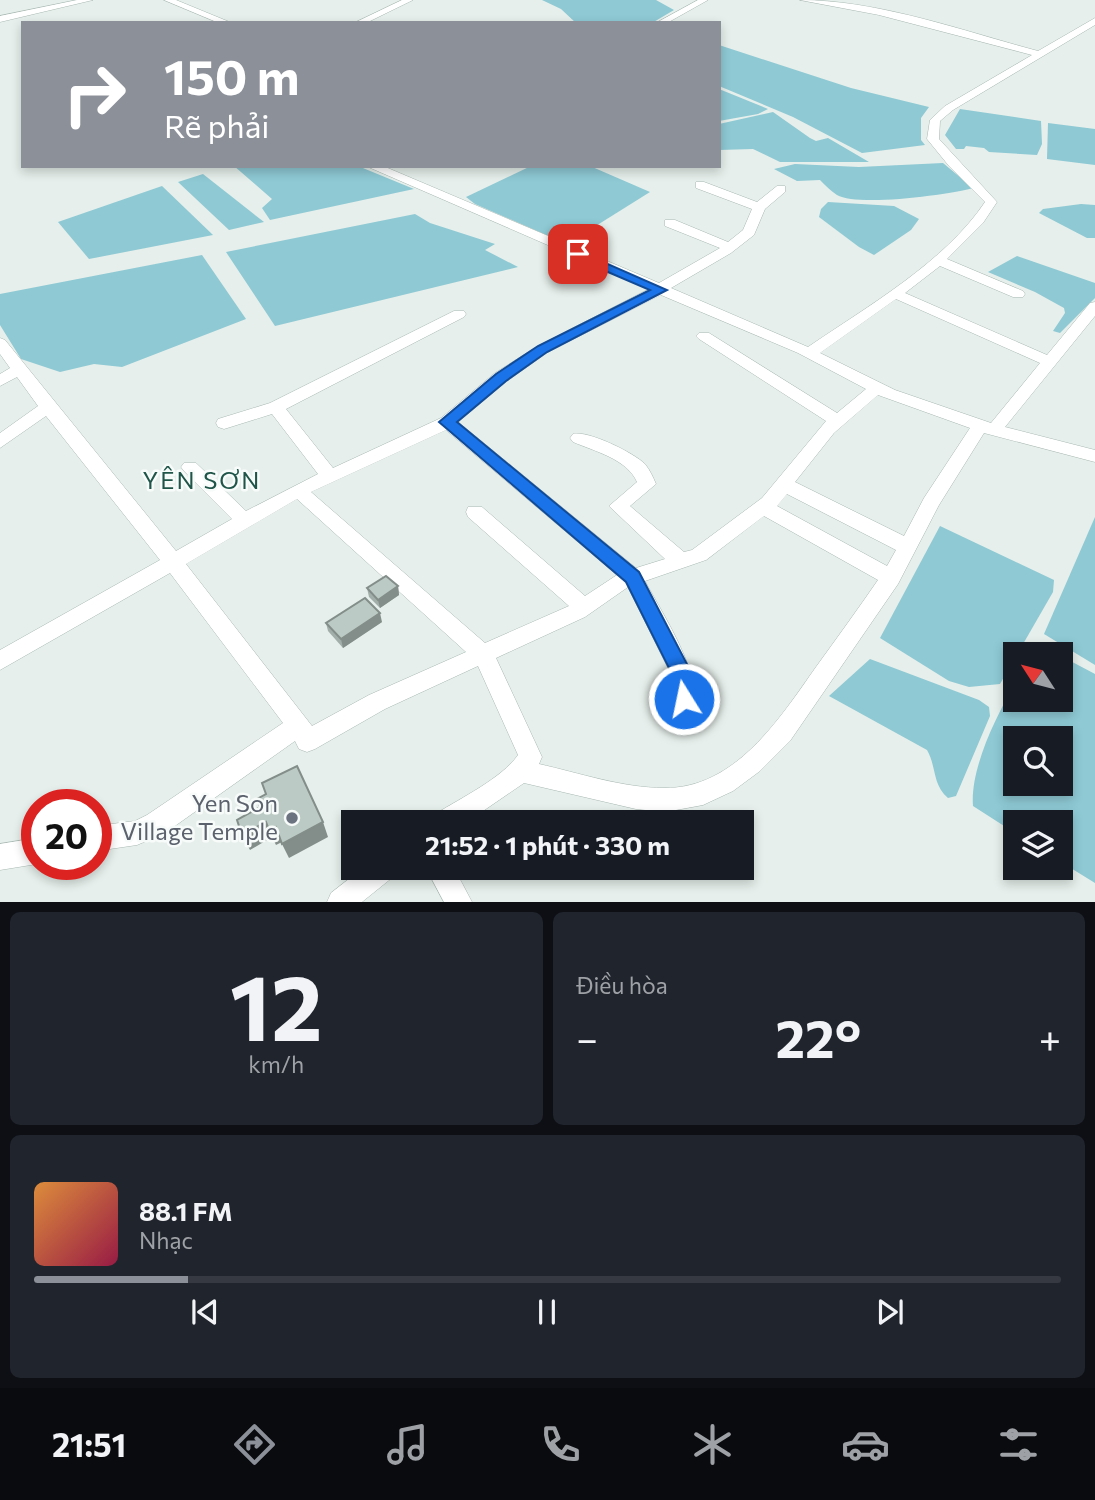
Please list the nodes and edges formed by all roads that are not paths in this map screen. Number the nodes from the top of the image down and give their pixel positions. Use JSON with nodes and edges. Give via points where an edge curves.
{"nodes":[{"id":1,"x":89,"y":0,"type":"edge"},
{"id":2,"x":168,"y":0,"type":"edge"},
{"id":3,"x":409,"y":0,"type":"edge"},
{"id":4,"x":704,"y":0,"type":"edge"},
{"id":5,"x":804,"y":0,"type":"edge"},
{"id":6,"x":0,"y":9,"type":"edge"},
{"id":7,"x":15,"y":16,"type":"junction"},
{"id":8,"x":0,"y":19,"type":"edge"},
{"id":9,"x":27,"y":21,"type":"edge"},
{"id":10,"x":223,"y":21,"type":"edge"},
{"id":11,"x":362,"y":21,"type":"edge"},
{"id":12,"x":664,"y":21,"type":"edge"},
{"id":13,"x":1095,"y":21,"type":"edge"},
{"id":14,"x":1040,"y":54,"type":"junction"},
{"id":15,"x":377,"y":168,"type":"edge"},
{"id":16,"x":700,"y":185,"type":"dead end"},
{"id":17,"x":781,"y":189,"type":"dead end"},
{"id":18,"x":759,"y":207,"type":"junction"},
{"id":19,"x":670,"y":223,"type":"dead end"},
{"id":20,"x":730,"y":247,"type":"junction"},
{"id":21,"x":936,"y":259,"type":"junction"},
{"id":22,"x":660,"y":290,"type":"junction"},
{"id":23,"x":893,"y":293,"type":"junction"},
{"id":24,"x":1018,"y":294,"type":"dead end"},
{"id":25,"x":1095,"y":306,"type":"edge"},
{"id":26,"x":459,"y":314,"type":"dead end"},
{"id":27,"x":704,"y":336,"type":"dead end"},
{"id":28,"x":0,"y":342,"type":"edge"},
{"id":29,"x":809,"y":353,"type":"junction"},
{"id":30,"x":1048,"y":361,"type":"junction"},
{"id":31,"x":19,"y":369,"type":"junction"},
{"id":32,"x":0,"y":381,"type":"edge"},
{"id":33,"x":877,"y":388,"type":"junction"},
{"id":34,"x":48,"y":407,"type":"junction"},
{"id":35,"x":275,"y":407,"type":"junction"},
{"id":36,"x":838,"y":421,"type":"junction"},
{"id":37,"x":447,"y":422,"type":"junction"},
{"id":38,"x":224,"y":423,"type":"dead end"},
{"id":39,"x":987,"y":428,"type":"junction"},
{"id":40,"x":579,"y":438,"type":"dead end"},
{"id":41,"x":0,"y":442,"type":"edge"},
{"id":42,"x":1095,"y":456,"type":"edge"},
{"id":43,"x":190,"y":467,"type":"dead end"},
{"id":44,"x":329,"y":475,"type":"junction"},
{"id":45,"x":785,"y":485,"type":"junction"},
{"id":46,"x":298,"y":490,"type":"junction"},
{"id":47,"x":763,"y":507,"type":"junction"},
{"id":48,"x":475,"y":512,"type":"dead end"},
{"id":49,"x":244,"y":520,"type":"junction"},
{"id":50,"x":908,"y":547,"type":"junction"},
{"id":51,"x":681,"y":561,"type":"junction"},
{"id":52,"x":174,"y":563,"type":"junction"},
{"id":53,"x":633,"y":577,"type":"junction"},
{"id":54,"x":891,"y":578,"type":"junction"},
{"id":55,"x":584,"y":607,"type":"junction"},
{"id":56,"x":483,"y":654,"type":"junction"},
{"id":57,"x":0,"y":661,"type":"edge"},
{"id":58,"x":684,"y":699,"type":"dead end"},
{"id":59,"x":304,"y":736,"type":"junction"},
{"id":60,"x":521,"y":771,"type":"junction"},
{"id":61,"x":464,"y":810,"type":"edge"},
{"id":62,"x":112,"y":837,"type":"edge"},
{"id":63,"x":21,"y":853,"type":"edge"},
{"id":64,"x":0,"y":858,"type":"edge"},
{"id":65,"x":368,"y":880,"type":"edge"},
{"id":66,"x":446,"y":880,"type":"edge"},
{"id":67,"x":340,"y":901,"type":"edge"},
{"id":68,"x":459,"y":901,"type":"edge"}],
"edges":[{"from":1,"to":7,"type":"street"},
{"from":2,"to":10,"type":"street"},
{"from":3,"to":11,"type":"street"},
{"from":4,"to":12,"type":"street"},
{"from":5,"to":14,"type":"street","via":[[880,12]]},
{"from":6,"to":7,"type":"street"},
{"from":7,"to":8,"type":"street"},
{"from":7,"to":9,"type":"street"},
{"from":13,"to":14,"type":"street"},
{"from":14,"to":21,"type":"street","via":[[935,120],[933,139],[991,202],[972,230]]},
{"from":15,"to":22,"type":"street"},
{"from":16,"to":18,"type":"street"},
{"from":17,"to":18,"type":"street"},
{"from":18,"to":20,"type":"street","via":[[749,232]]},
{"from":19,"to":20,"type":"street"},
{"from":20,"to":22,"type":"street"},
{"from":21,"to":23,"type":"street"},
{"from":21,"to":24,"type":"street"},
{"from":22,"to":29,"type":"street"},
{"from":22,"to":37,"type":"street","via":[[542,349]]},
{"from":23,"to":29,"type":"street"},
{"from":23,"to":30,"type":"street"},
{"from":25,"to":30,"type":"street"},
{"from":26,"to":35,"type":"street"},
{"from":27,"to":36,"type":"street"},
{"from":28,"to":31,"type":"street"},
{"from":29,"to":33,"type":"street"},
{"from":30,"to":39,"type":"street"},
{"from":31,"to":32,"type":"street"},
{"from":31,"to":34,"type":"street"},
{"from":33,"to":36,"type":"street"},
{"from":33,"to":39,"type":"street"},
{"from":34,"to":41,"type":"street"},
{"from":34,"to":52,"type":"street"},
{"from":35,"to":38,"type":"street"},
{"from":35,"to":44,"type":"street"},
{"from":36,"to":45,"type":"street"},
{"from":37,"to":44,"type":"street"},
{"from":37,"to":53,"type":"street"},
{"from":39,"to":42,"type":"street"},
{"from":39,"to":50,"type":"street","via":[[931,503]]},
{"from":40,"to":51,"type":"street","via":[[633,463],[645,474],[647,484],[618,506]]},
{"from":43,"to":49,"type":"street"},
{"from":44,"to":46,"type":"street"},
{"from":45,"to":47,"type":"street"},
{"from":45,"to":50,"type":"street"},
{"from":46,"to":49,"type":"street"},
{"from":46,"to":56,"type":"street"},
{"from":47,"to":51,"type":"street","via":[[699,555]]},
{"from":47,"to":54,"type":"street"},
{"from":48,"to":55,"type":"street"},
{"from":49,"to":52,"type":"street"},
{"from":50,"to":54,"type":"street"},
{"from":51,"to":53,"type":"street"},
{"from":52,"to":57,"type":"street"},
{"from":52,"to":59,"type":"street"},
{"from":53,"to":55,"type":"street"},
{"from":53,"to":58,"type":"street","via":[[679,668]]},
{"from":54,"to":60,"type":"street","via":[[782,734],[724,783],[694,797],[665,800]]},
{"from":55,"to":56,"type":"street"},
{"from":56,"to":59,"type":"street"},
{"from":56,"to":60,"type":"street","via":[[530,757]]},
{"from":59,"to":62,"type":"street","via":[[156,824]]},
{"from":60,"to":61,"type":"street"},
{"from":63,"to":64,"type":"street"},
{"from":65,"to":67,"type":"street"},
{"from":66,"to":68,"type":"street"}]}
